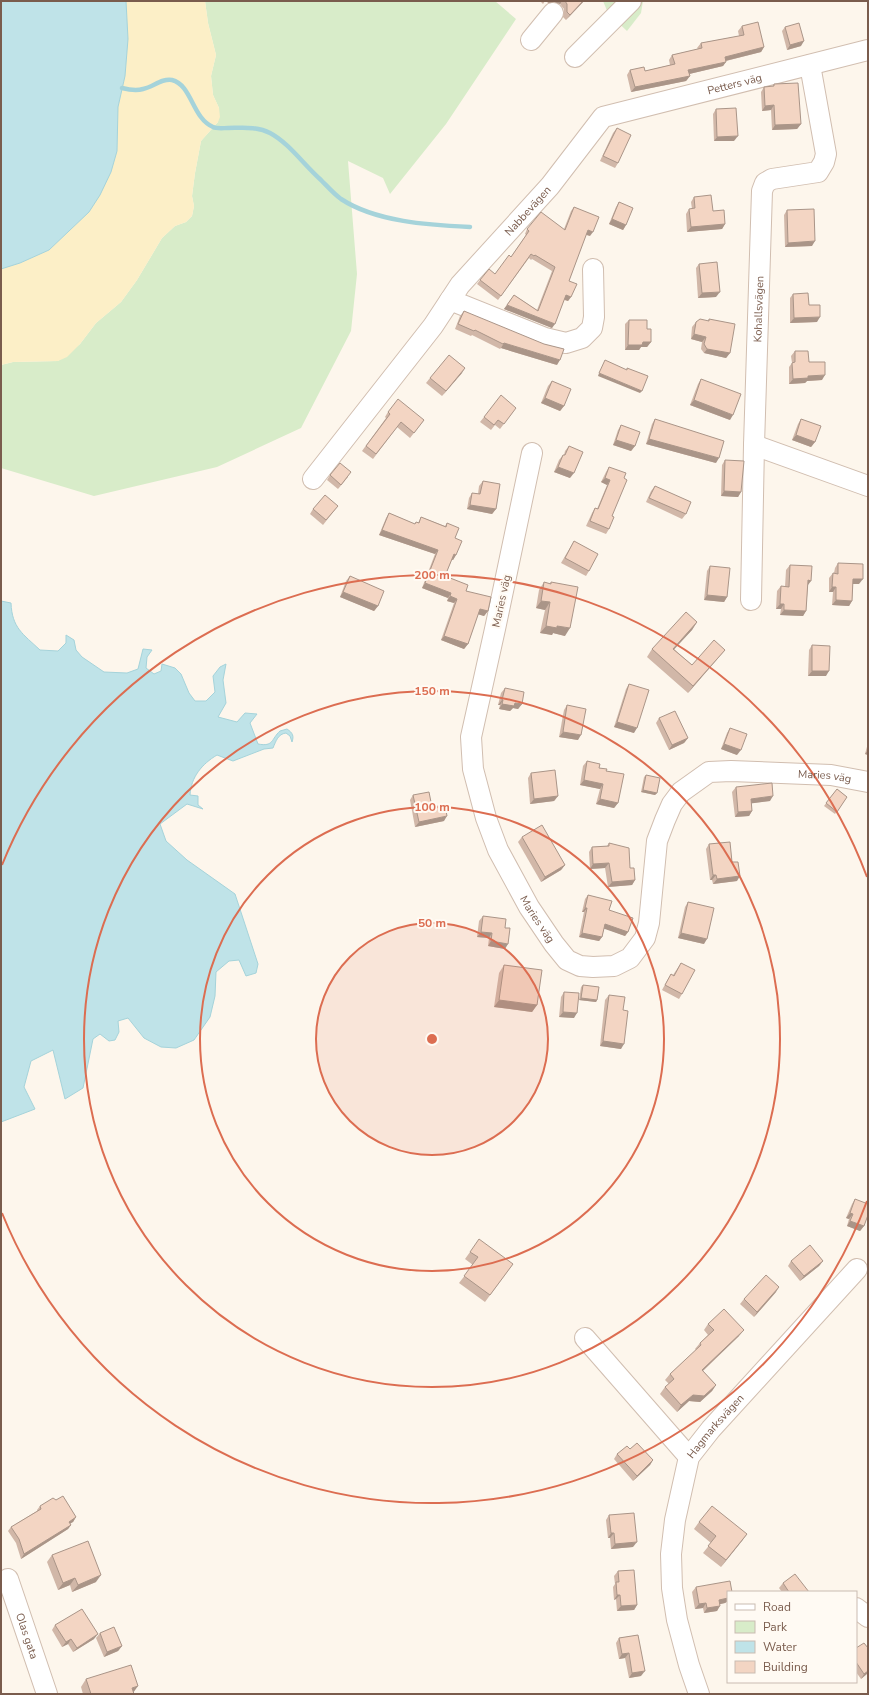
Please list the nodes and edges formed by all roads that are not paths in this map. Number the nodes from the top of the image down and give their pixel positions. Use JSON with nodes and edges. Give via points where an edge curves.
{"nodes":[{"id":1,"x":631,"y":1,"type":"edge"},
{"id":2,"x":553,"y":13,"type":"dead end"},
{"id":3,"x":531,"y":40,"type":"dead end"},
{"id":4,"x":868,"y":50,"type":"edge"},
{"id":5,"x":575,"y":57,"type":"dead end"},
{"id":6,"x":810,"y":65,"type":"junction"},
{"id":7,"x":601,"y":118,"type":"joint"},
{"id":8,"x":592,"y":269,"type":"dead end"},
{"id":9,"x":450,"y":300,"type":"junction"},
{"id":10,"x":754,"y":445,"type":"junction"},
{"id":11,"x":532,"y":453,"type":"dead end"},
{"id":12,"x":312,"y":478,"type":"dead end"},
{"id":13,"x":868,"y":486,"type":"edge"},
{"id":14,"x":751,"y":600,"type":"dead end"},
{"id":15,"x":868,"y":782,"type":"edge"},
{"id":16,"x":857,"y":1269,"type":"dead end"},
{"id":17,"x":585,"y":1338,"type":"dead end"},
{"id":18,"x":689,"y":1457,"type":"junction"},
{"id":19,"x":8,"y":1578,"type":"dead end"},
{"id":20,"x":857,"y":1609,"type":"edge"},
{"id":21,"x":868,"y":1617,"type":"edge"},
{"id":22,"x":47,"y":1694,"type":"edge"},
{"id":23,"x":699,"y":1694,"type":"edge"}],
"edges":[{"from":1,"to":5,"type":"street"},
{"from":2,"to":3,"type":"street"},
{"from":4,"to":6,"type":"street","name":"Petters väg"},
{"from":6,"to":7,"type":"street","name":"Petters väg"},
{"from":6,"to":10,"type":"street","name":"Kohallsvägen","via":[[826,154],[824,162],[818,172],[772,179],[765,183],[762,191]]},
{"from":7,"to":9,"type":"street","name":"Nabbevägen","via":[[550,186],[460,285]]},
{"from":8,"to":9,"type":"street","via":[[592,328],[582,338],[566,343],[545,338]]},
{"from":9,"to":12,"type":"street","name":"Nabbevägen","via":[[434,326]]},
{"from":10,"to":13,"type":"street"},
{"from":10,"to":14,"type":"street","name":"Kohallsvägen"},
{"from":11,"to":15,"type":"street","name":"Maries väg","via":[[470,737],[473,769],[486,818],[498,850],[529,907],[567,960],[580,966],[593,967],[614,966],[630,958],[645,938],[649,923],[657,841],[664,820],[681,792],[709,772],[831,775]]},
{"from":16,"to":18,"type":"street","name":"Hagmarksvägen","via":[[711,1429]]},
{"from":17,"to":18,"type":"street"},
{"from":18,"to":23,"type":"street","name":"Hagmarksvägen","via":[[675,1520],[671,1554],[672,1588],[677,1620]]},
{"from":19,"to":22,"type":"street","name":"Olas gata"},
{"from":20,"to":21,"type":"street"}]}
